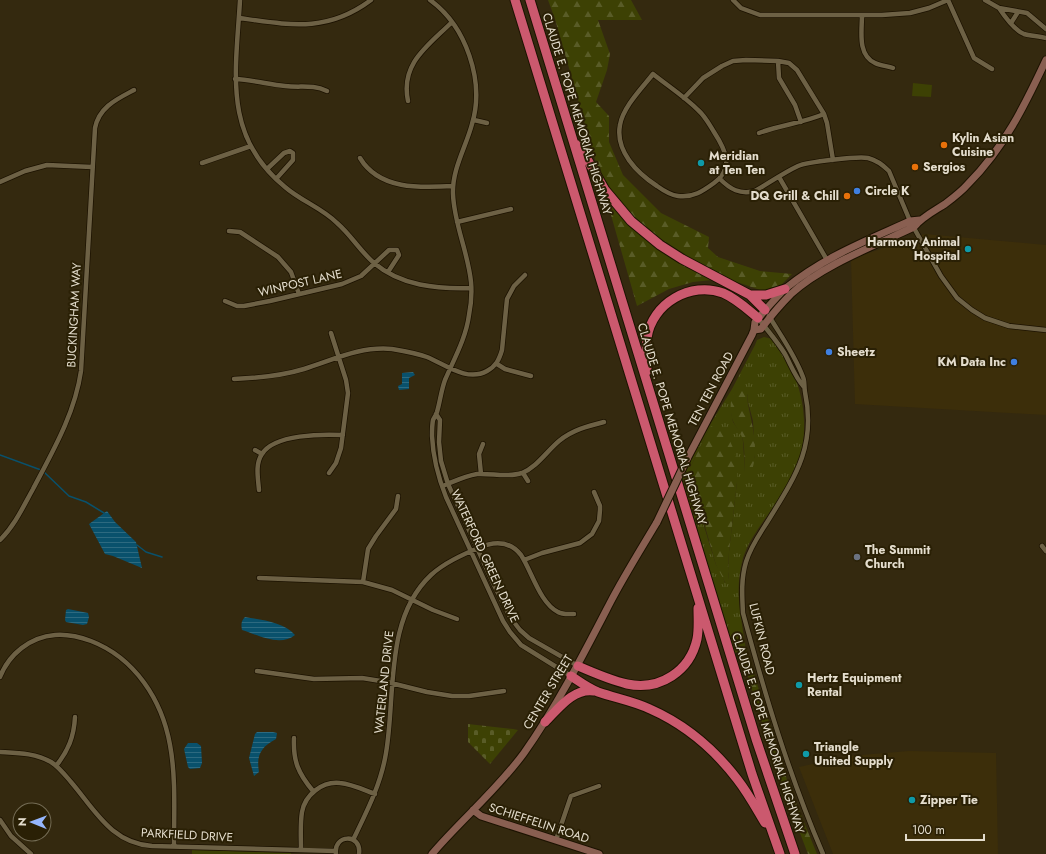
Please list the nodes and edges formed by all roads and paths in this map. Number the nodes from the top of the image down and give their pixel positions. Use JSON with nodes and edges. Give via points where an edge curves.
{"nodes":[{"id":1,"x":240,"y":0,"type":"edge"},
{"id":2,"x":371,"y":0,"type":"edge"},
{"id":3,"x":430,"y":0,"type":"edge"},
{"id":4,"x":516,"y":0,"type":"edge"},
{"id":5,"x":530,"y":0,"type":"edge"},
{"id":6,"x":733,"y":0,"type":"edge"},
{"id":7,"x":948,"y":0,"type":"edge"},
{"id":8,"x":985,"y":0,"type":"edge"},
{"id":9,"x":999,"y":8,"type":"junction"},
{"id":10,"x":1018,"y":12,"type":"junction"},
{"id":11,"x":862,"y":15,"type":"junction"},
{"id":12,"x":239,"y":18,"type":"junction"},
{"id":13,"x":452,"y":22,"type":"junction"},
{"id":14,"x":1011,"y":23,"type":"junction"},
{"id":15,"x":1046,"y":29,"type":"edge"},
{"id":16,"x":1046,"y":38,"type":"edge"},
{"id":17,"x":1046,"y":60,"type":"edge"},
{"id":18,"x":778,"y":61,"type":"junction"},
{"id":19,"x":893,"y":68,"type":"dead end"},
{"id":20,"x":992,"y":69,"type":"dead end"},
{"id":21,"x":236,"y":79,"type":"junction"},
{"id":22,"x":134,"y":90,"type":"dead end"},
{"id":23,"x":327,"y":91,"type":"dead end"},
{"id":24,"x":684,"y":98,"type":"junction"},
{"id":25,"x":408,"y":101,"type":"dead end"},
{"id":26,"x":824,"y":114,"type":"junction"},
{"id":27,"x":474,"y":120,"type":"junction"},
{"id":28,"x":801,"y":122,"type":"junction"},
{"id":29,"x":487,"y":123,"type":"dead end"},
{"id":30,"x":569,"y":126,"type":"junction"},
{"id":31,"x":759,"y":133,"type":"dead end"},
{"id":32,"x":250,"y":146,"type":"junction"},
{"id":33,"x":360,"y":158,"type":"dead end"},
{"id":34,"x":833,"y":160,"type":"junction"},
{"id":35,"x":202,"y":163,"type":"dead end"},
{"id":36,"x":92,"y":167,"type":"junction"},
{"id":37,"x":267,"y":169,"type":"junction"},
{"id":38,"x":780,"y":177,"type":"junction"},
{"id":39,"x":276,"y":179,"type":"junction"},
{"id":40,"x":720,"y":179,"type":"junction"},
{"id":41,"x":0,"y":182,"type":"edge"},
{"id":42,"x":453,"y":186,"type":"junction"},
{"id":43,"x":511,"y":209,"type":"dead end"},
{"id":44,"x":457,"y":222,"type":"junction"},
{"id":45,"x":912,"y":224,"type":"junction"},
{"id":46,"x":229,"y":231,"type":"dead end"},
{"id":47,"x":827,"y":260,"type":"junction"},
{"id":48,"x":375,"y":263,"type":"junction"},
{"id":49,"x":388,"y":272,"type":"junction"},
{"id":50,"x":525,"y":275,"type":"dead end"},
{"id":51,"x":471,"y":288,"type":"junction"},
{"id":52,"x":785,"y":289,"type":"junction"},
{"id":53,"x":299,"y":294,"type":"junction"},
{"id":54,"x":750,"y":295,"type":"junction"},
{"id":55,"x":225,"y":301,"type":"dead end"},
{"id":56,"x":767,"y":314,"type":"junction"},
{"id":57,"x":760,"y":322,"type":"junction"},
{"id":58,"x":1046,"y":330,"type":"edge"},
{"id":59,"x":331,"y":332,"type":"dead end"},
{"id":60,"x":339,"y":356,"type":"junction"},
{"id":61,"x":497,"y":364,"type":"junction"},
{"id":62,"x":451,"y":368,"type":"junction"},
{"id":63,"x":531,"y":376,"type":"dead end"},
{"id":64,"x":234,"y":379,"type":"dead end"},
{"id":65,"x":648,"y":385,"type":"junction"},
{"id":66,"x":804,"y":387,"type":"junction"},
{"id":67,"x":436,"y":414,"type":"junction"},
{"id":68,"x":604,"y":422,"type":"dead end"},
{"id":69,"x":343,"y":436,"type":"junction"},
{"id":70,"x":483,"y":444,"type":"dead end"},
{"id":71,"x":255,"y":450,"type":"dead end"},
{"id":72,"x":262,"y":454,"type":"junction"},
{"id":73,"x":523,"y":473,"type":"junction"},
{"id":74,"x":329,"y":474,"type":"dead end"},
{"id":75,"x":480,"y":474,"type":"junction"},
{"id":76,"x":528,"y":481,"type":"dead end"},
{"id":77,"x":448,"y":484,"type":"junction"},
{"id":78,"x":441,"y":487,"type":"junction"},
{"id":79,"x":259,"y":490,"type":"dead end"},
{"id":80,"x":594,"y":492,"type":"dead end"},
{"id":81,"x":398,"y":496,"type":"dead end"},
{"id":82,"x":657,"y":522,"type":"joint"},
{"id":83,"x":0,"y":540,"type":"edge"},
{"id":84,"x":1042,"y":546,"type":"dead end"},
{"id":85,"x":477,"y":548,"type":"junction"},
{"id":86,"x":1046,"y":551,"type":"edge"},
{"id":87,"x":471,"y":552,"type":"junction"},
{"id":88,"x":524,"y":560,"type":"junction"},
{"id":89,"x":259,"y":578,"type":"dead end"},
{"id":90,"x":363,"y":582,"type":"junction"},
{"id":91,"x":412,"y":599,"type":"junction"},
{"id":92,"x":698,"y":599,"type":"junction"},
{"id":93,"x":574,"y":614,"type":"dead end"},
{"id":94,"x":458,"y":619,"type":"dead end"},
{"id":95,"x":578,"y":666,"type":"junction"},
{"id":96,"x":257,"y":671,"type":"dead end"},
{"id":97,"x":571,"y":676,"type":"junction"},
{"id":98,"x":0,"y":677,"type":"edge"},
{"id":99,"x":393,"y":684,"type":"junction"},
{"id":100,"x":504,"y":691,"type":"dead end"},
{"id":101,"x":597,"y":691,"type":"junction"},
{"id":102,"x":75,"y":717,"type":"dead end"},
{"id":103,"x":545,"y":722,"type":"junction"},
{"id":104,"x":294,"y":738,"type":"dead end"},
{"id":105,"x":0,"y":752,"type":"edge"},
{"id":106,"x":56,"y":766,"type":"junction"},
{"id":107,"x":599,"y":786,"type":"dead end"},
{"id":108,"x":313,"y":791,"type":"junction"},
{"id":109,"x":375,"y":794,"type":"junction"},
{"id":110,"x":473,"y":810,"type":"junction"},
{"id":111,"x":0,"y":820,"type":"edge"},
{"id":112,"x":772,"y":834,"type":"junction"},
{"id":113,"x":353,"y":840,"type":"junction"},
{"id":114,"x":556,"y":840,"type":"junction"},
{"id":115,"x":174,"y":846,"type":"junction"},
{"id":116,"x":301,"y":849,"type":"junction"},
{"id":117,"x":336,"y":852,"type":"edge"},
{"id":118,"x":359,"y":853,"type":"edge"},
{"id":119,"x":31,"y":854,"type":"edge"},
{"id":120,"x":365,"y":854,"type":"edge"},
{"id":121,"x":432,"y":854,"type":"edge"},
{"id":122,"x":599,"y":854,"type":"edge"},
{"id":123,"x":780,"y":854,"type":"edge"},
{"id":124,"x":795,"y":854,"type":"edge"},
{"id":125,"x":823,"y":854,"type":"edge"}],
"edges":[{"from":1,"to":12,"type":"street"},
{"from":2,"to":12,"type":"street","via":[[351,13],[321,23],[294,25]]},
{"from":3,"to":13,"type":"street","name":"WATERFORD GREEN DRIVE"},
{"from":4,"to":92,"type":"highway"},
{"from":5,"to":30,"type":"highway","name":"CLAUDE E. POPE MEMORIAL HIGHWAY"},
{"from":6,"to":11,"type":"street","via":[[741,8],[760,15]]},
{"from":7,"to":11,"type":"street","via":[[910,14]]},
{"from":7,"to":20,"type":"street","via":[[974,58]]},
{"from":8,"to":9,"type":"street"},
{"from":9,"to":10,"type":"street"},
{"from":9,"to":14,"type":"street"},
{"from":10,"to":14,"type":"street"},
{"from":10,"to":15,"type":"street","via":[[1032,16]]},
{"from":11,"to":19,"type":"street","via":[[862,43],[865,54],[876,64]]},
{"from":12,"to":21,"type":"street"},
{"from":13,"to":25,"type":"street","via":[[415,60],[407,79]]},
{"from":13,"to":27,"type":"street","name":"WATERFORD GREEN DRIVE","via":[[461,36],[473,70],[476,93]]},
{"from":14,"to":16,"type":"street","via":[[1025,34]]},
{"from":17,"to":45,"type":"main road","name":"TEN TEN ROAD","via":[[1016,121],[998,150],[968,185],[946,203]]},
{"from":18,"to":24,"type":"street","via":[[746,60],[727,63],[702,78]]},
{"from":18,"to":26,"type":"street","via":[[789,63],[797,70]]},
{"from":18,"to":28,"type":"street","via":[[779,78],[795,105]]},
{"from":21,"to":23,"type":"street","via":[[286,86],[317,86]]},
{"from":21,"to":32,"type":"street","via":[[239,116]]},
{"from":22,"to":36,"type":"street","name":"BUCKINGHAM WAY","via":[[112,103],[96,120]]},
{"from":24,"to":40,"type":"street","via":[[700,111],[724,151],[726,166]]},
{"from":24,"to":40,"type":"street","via":[[653,74],[621,118],[619,134],[626,156],[650,182],[668,194],[691,196]]},
{"from":26,"to":28,"type":"street"},
{"from":26,"to":34,"type":"street"},
{"from":27,"to":29,"type":"street"},
{"from":27,"to":42,"type":"street","name":"WATERFORD GREEN DRIVE","via":[[457,165]]},
{"from":28,"to":31,"type":"street"},
{"from":30,"to":54,"type":"highway","via":[[605,190],[631,221],[682,259]]},
{"from":30,"to":65,"type":"highway","name":"CLAUDE E. POPE MEMORIAL HIGHWAY"},
{"from":32,"to":35,"type":"street"},
{"from":32,"to":37,"type":"street"},
{"from":33,"to":42,"type":"street","via":[[371,172],[394,183],[418,188]]},
{"from":34,"to":38,"type":"street","via":[[801,165]]},
{"from":34,"to":45,"type":"street","via":[[868,158],[883,165],[893,179]]},
{"from":36,"to":41,"type":"street","via":[[47,165]]},
{"from":36,"to":83,"type":"street","name":"BUCKINGHAM WAY","via":[[78,391],[66,424],[39,477],[14,523]]},
{"from":37,"to":39,"type":"street"},
{"from":37,"to":39,"type":"street","via":[[284,152],[293,153],[293,160]]},
{"from":38,"to":40,"type":"street","via":[[755,191],[744,193]]},
{"from":38,"to":47,"type":"street"},
{"from":39,"to":48,"type":"street","via":[[293,194],[334,220]]},
{"from":42,"to":44,"type":"street","name":"WATERFORD GREEN DRIVE"},
{"from":43,"to":44,"type":"street"},
{"from":44,"to":51,"type":"street","name":"WATERFORD GREEN DRIVE"},
{"from":45,"to":47,"type":"main road","name":"TEN TEN ROAD"},
{"from":45,"to":56,"type":"main road","name":"TEN TEN ROAD","via":[[822,272],[791,293]]},
{"from":45,"to":58,"type":"street","via":[[949,288],[972,310],[997,323],[1031,330]]},
{"from":46,"to":53,"type":"street","via":[[240,232],[278,257],[291,272]]},
{"from":47,"to":52,"type":"main road","name":"TEN TEN ROAD"},
{"from":48,"to":49,"type":"street"},
{"from":48,"to":49,"type":"street","name":"WINPOST LANE","via":[[389,250],[396,250],[399,255]]},
{"from":48,"to":53,"type":"street","name":"WINPOST LANE","via":[[368,271],[351,281]]},
{"from":49,"to":51,"type":"street","via":[[424,286]]},
{"from":50,"to":61,"type":"street","via":[[514,286],[507,299],[502,350]]},
{"from":51,"to":62,"type":"street","name":"WATERFORD GREEN DRIVE","via":[[467,325]]},
{"from":52,"to":54,"type":"highway","via":[[766,295]]},
{"from":52,"to":56,"type":"main road","name":"TEN TEN ROAD"},
{"from":53,"to":55,"type":"street","name":"WINPOST LANE","via":[[244,306]]},
{"from":54,"to":56,"type":"highway"},
{"from":56,"to":57,"type":"main road","name":"TEN TEN ROAD"},
{"from":56,"to":66,"type":"street","name":"LUFKIN ROAD","via":[[791,351],[804,378]]},
{"from":57,"to":65,"type":"highway","via":[[738,301],[715,291],[692,291],[673,298],[663,306],[650,326],[646,349]]},
{"from":57,"to":66,"type":"street","name":"LUFKIN ROAD","via":[[776,340]]},
{"from":57,"to":82,"type":"main road","name":"TEN TEN ROAD","bridge":true,"via":[[755,322],[754,330]]},
{"from":59,"to":60,"type":"street"},
{"from":60,"to":62,"type":"street","via":[[383,348],[418,354]]},
{"from":60,"to":64,"type":"street","via":[[287,373]]},
{"from":60,"to":69,"type":"street","via":[[348,393]]},
{"from":61,"to":62,"type":"street","via":[[476,375]]},
{"from":61,"to":63,"type":"street","via":[[505,369]]},
{"from":62,"to":67,"type":"street","name":"WATERFORD GREEN DRIVE","via":[[440,395]]},
{"from":65,"to":124,"type":"highway","name":"CLAUDE E. POPE MEMORIAL HIGHWAY","via":[[756,739]]},
{"from":66,"to":125,"type":"street","name":"LUFKIN ROAD","via":[[808,418],[802,460],[795,477],[757,538],[747,560],[742,592],[745,620],[781,746]]},
{"from":67,"to":77,"type":"street","name":"WATERFORD GREEN DRIVE","via":[[440,420],[441,461]]},
{"from":67,"to":78,"type":"street","name":"WATERFORD GREEN DRIVE","via":[[432,425],[433,452]]},
{"from":68,"to":73,"type":"street","via":[[572,432]]},
{"from":69,"to":72,"type":"street","via":[[319,434],[293,438],[272,445]]},
{"from":69,"to":74,"type":"street","via":[[339,455]]},
{"from":70,"to":75,"type":"street","via":[[479,454]]},
{"from":71,"to":72,"type":"street"},
{"from":72,"to":79,"type":"street","via":[[258,466]]},
{"from":73,"to":75,"type":"street","via":[[502,476]]},
{"from":73,"to":76,"type":"street"},
{"from":75,"to":77,"type":"street"},
{"from":77,"to":78,"type":"street"},
{"from":77,"to":85,"type":"street","name":"WATERFORD GREEN DRIVE"},
{"from":78,"to":87,"type":"street","name":"WATERFORD GREEN DRIVE"},
{"from":80,"to":88,"type":"street","via":[[600,510],[599,521],[592,534],[580,543]]},
{"from":81,"to":90,"type":"street","via":[[396,509],[368,549]]},
{"from":82,"to":95,"type":"main road","name":"CENTER STREET","via":[[610,602]]},
{"from":84,"to":86,"type":"street"},
{"from":85,"to":87,"type":"street","name":"WATERLAND DRIVE"},
{"from":85,"to":88,"type":"street","via":[[505,543],[517,550]]},
{"from":85,"to":95,"type":"street","name":"WATERFORD GREEN DRIVE","via":[[510,617],[520,630],[537,644]]},
{"from":87,"to":91,"type":"street","name":"WATERLAND DRIVE","via":[[431,574]]},
{"from":87,"to":97,"type":"street","name":"WATERFORD GREEN DRIVE","via":[[495,607],[510,632],[522,645]]},
{"from":88,"to":93,"type":"street","via":[[550,606],[559,613]]},
{"from":89,"to":90,"type":"street"},
{"from":90,"to":91,"type":"street"},
{"from":91,"to":94,"type":"street"},
{"from":91,"to":99,"type":"street","name":"WATERLAND DRIVE","via":[[399,633]]},
{"from":92,"to":95,"type":"highway","via":[[697,638],[693,653],[685,666],[667,680],[657,684],[627,684]]},
{"from":92,"to":112,"type":"highway"},
{"from":95,"to":97,"type":"main road","name":"CENTER STREET"},
{"from":96,"to":99,"type":"street","via":[[314,679],[362,678]]},
{"from":97,"to":101,"type":"highway"},
{"from":97,"to":103,"type":"main road","name":"CENTER STREET"},
{"from":98,"to":115,"type":"street","via":[[9,659],[20,649],[32,641],[52,635],[88,640],[113,652],[128,663],[143,681],[163,717],[173,765]]},
{"from":99,"to":100,"type":"street","via":[[452,696]]},
{"from":99,"to":109,"type":"street","name":"WATERLAND DRIVE","via":[[386,752]]},
{"from":101,"to":103,"type":"highway","via":[[587,690],[569,698]]},
{"from":101,"to":112,"type":"highway","via":[[649,708],[676,722],[699,739],[738,780]]},
{"from":102,"to":106,"type":"street","via":[[70,745]]},
{"from":103,"to":110,"type":"main road","name":"CENTER STREET","via":[[523,754]]},
{"from":104,"to":108,"type":"street","via":[[296,766]]},
{"from":105,"to":106,"type":"street","name":"PARKFIELD DRIVE","via":[[31,755]]},
{"from":106,"to":115,"type":"street","name":"PARKFIELD DRIVE","via":[[109,828],[120,836],[144,845]]},
{"from":107,"to":114,"type":"street","via":[[571,796]]},
{"from":108,"to":109,"type":"street","via":[[325,785],[339,783]]},
{"from":108,"to":116,"type":"street","via":[[302,812]]},
{"from":109,"to":113,"type":"street","name":"WATERLAND DRIVE"},
{"from":110,"to":114,"type":"main road","name":"SCHIEFFELIN ROAD","via":[[481,816]]},
{"from":110,"to":121,"type":"main road","name":"CENTER STREET"},
{"from":111,"to":119,"type":"street","via":[[15,840]]},
{"from":112,"to":123,"type":"highway"},
{"from":113,"to":117,"type":"street","name":"PARKFIELD DRIVE","via":[[342,840],[338,843]]},
{"from":113,"to":118,"type":"street","via":[[358,845]]},
{"from":114,"to":122,"type":"main road","name":"SCHIEFFELIN ROAD"},
{"from":115,"to":116,"type":"street","name":"PARKFIELD DRIVE"},
{"from":116,"to":117,"type":"street","name":"PARKFIELD DRIVE"},
{"from":118,"to":120,"type":"street"}]}
